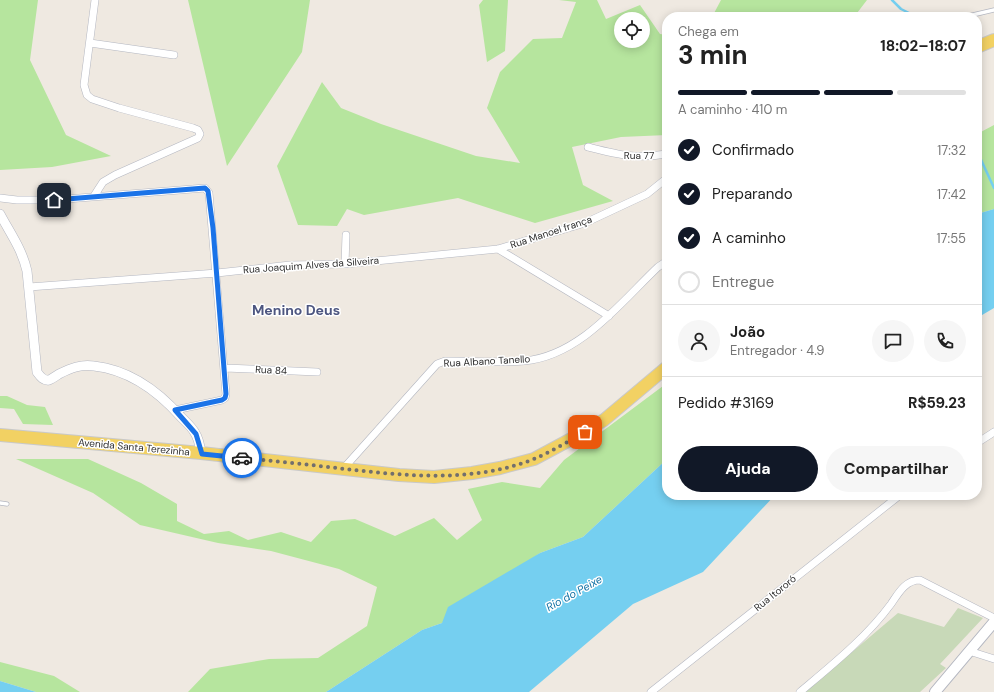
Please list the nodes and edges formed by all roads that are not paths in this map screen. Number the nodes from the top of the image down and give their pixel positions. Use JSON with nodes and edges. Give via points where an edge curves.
{"nodes":[{"id":1,"x":95,"y":0,"type":"edge"},
{"id":2,"x":994,"y":10,"type":"edge"},
{"id":3,"x":982,"y":13,"type":"edge"},
{"id":4,"x":994,"y":40,"type":"edge"},
{"id":5,"x":90,"y":43,"type":"junction"},
{"id":6,"x":982,"y":44,"type":"edge"},
{"id":7,"x":174,"y":55,"type":"dead end"},
{"id":8,"x":588,"y":147,"type":"dead end"},
{"id":9,"x":662,"y":155,"type":"edge"},
{"id":10,"x":662,"y":182,"type":"edge"},
{"id":11,"x":94,"y":196,"type":"junction"},
{"id":12,"x":0,"y":198,"type":"edge"},
{"id":13,"x":0,"y":214,"type":"edge"},
{"id":14,"x":346,"y":235,"type":"dead end"},
{"id":15,"x":498,"y":249,"type":"junction"},
{"id":16,"x":345,"y":264,"type":"junction"},
{"id":17,"x":662,"y":265,"type":"edge"},
{"id":18,"x":217,"y":273,"type":"junction"},
{"id":19,"x":28,"y":287,"type":"junction"},
{"id":20,"x":609,"y":316,"type":"junction"},
{"id":21,"x":225,"y":368,"type":"junction"},
{"id":22,"x":662,"y":371,"type":"edge"},
{"id":23,"x":317,"y":372,"type":"dead end"},
{"id":24,"x":175,"y":410,"type":"junction"},
{"id":25,"x":994,"y":432,"type":"edge"},
{"id":26,"x":0,"y":435,"type":"edge"},
{"id":27,"x":982,"y":440,"type":"edge"},
{"id":28,"x":202,"y":454,"type":"junction"},
{"id":29,"x":344,"y":468,"type":"junction"},
{"id":30,"x":894,"y":500,"type":"edge"},
{"id":31,"x":0,"y":503,"type":"edge"},
{"id":32,"x":7,"y":504,"type":"dead end"},
{"id":33,"x":994,"y":618,"type":"edge"},
{"id":34,"x":994,"y":622,"type":"edge"},
{"id":35,"x":969,"y":652,"type":"junction"},
{"id":36,"x":994,"y":659,"type":"edge"},
{"id":37,"x":651,"y":692,"type":"edge"},
{"id":38,"x":800,"y":692,"type":"edge"},
{"id":39,"x":935,"y":692,"type":"edge"}],
"edges":[{"from":1,"to":5,"type":"street"},
{"from":2,"to":3,"type":"lane"},
{"from":4,"to":6,"type":"main road"},
{"from":5,"to":7,"type":"street"},
{"from":5,"to":11,"type":"street","via":[[84,85],[87,95],[119,108],[193,128],[200,134],[198,138],[103,182]]},
{"from":8,"to":9,"type":"street","name":"Rua 77","via":[[624,156]]},
{"from":10,"to":15,"type":"street","name":"Rua Manoel frança","via":[[647,194],[585,223]]},
{"from":11,"to":12,"type":"street","via":[[30,201]]},
{"from":11,"to":18,"type":"street","via":[[205,188],[209,193]]},
{"from":13,"to":19,"type":"street","via":[[24,258]]},
{"from":14,"to":16,"type":"street"},
{"from":15,"to":16,"type":"street","name":"Rua Joaquim Alves da Silveira"},
{"from":15,"to":20,"type":"street"},
{"from":16,"to":18,"type":"street","name":"Rua Joaquim Alves da Silveira","via":[[290,265]]},
{"from":17,"to":20,"type":"street","name":"Rua Albano Tanello"},
{"from":18,"to":19,"type":"street","name":"Rua Joaquim Alves da Silveira"},
{"from":18,"to":21,"type":"street"},
{"from":19,"to":24,"type":"street","via":[[36,372],[42,379],[48,380],[72,367],[84,365],[107,368],[150,386]]},
{"from":20,"to":29,"type":"street","name":"Rua Albano Tanello","via":[[573,344],[533,359],[445,361],[437,364]]},
{"from":21,"to":23,"type":"street","name":"Rua 84"},
{"from":21,"to":24,"type":"street","via":[[225,398]]},
{"from":22,"to":29,"type":"main road","name":"Avenida Santa Terezinha","via":[[604,420],[534,459],[500,468],[434,477]]},
{"from":24,"to":28,"type":"street","via":[[196,434]]},
{"from":25,"to":27,"type":"street"},
{"from":26,"to":28,"type":"main road","name":"Avenida Santa Terezinha"},
{"from":28,"to":29,"type":"main road","name":"Avenida Santa Terezinha"},
{"from":30,"to":37,"type":"street","name":"Rua Itororó"},
{"from":31,"to":32,"type":"lane"},
{"from":33,"to":38,"type":"street","via":[[941,590],[915,580],[903,588],[871,628]]},
{"from":34,"to":35,"type":"main road"},
{"from":35,"to":36,"type":"street"},
{"from":35,"to":39,"type":"main road"}]}
